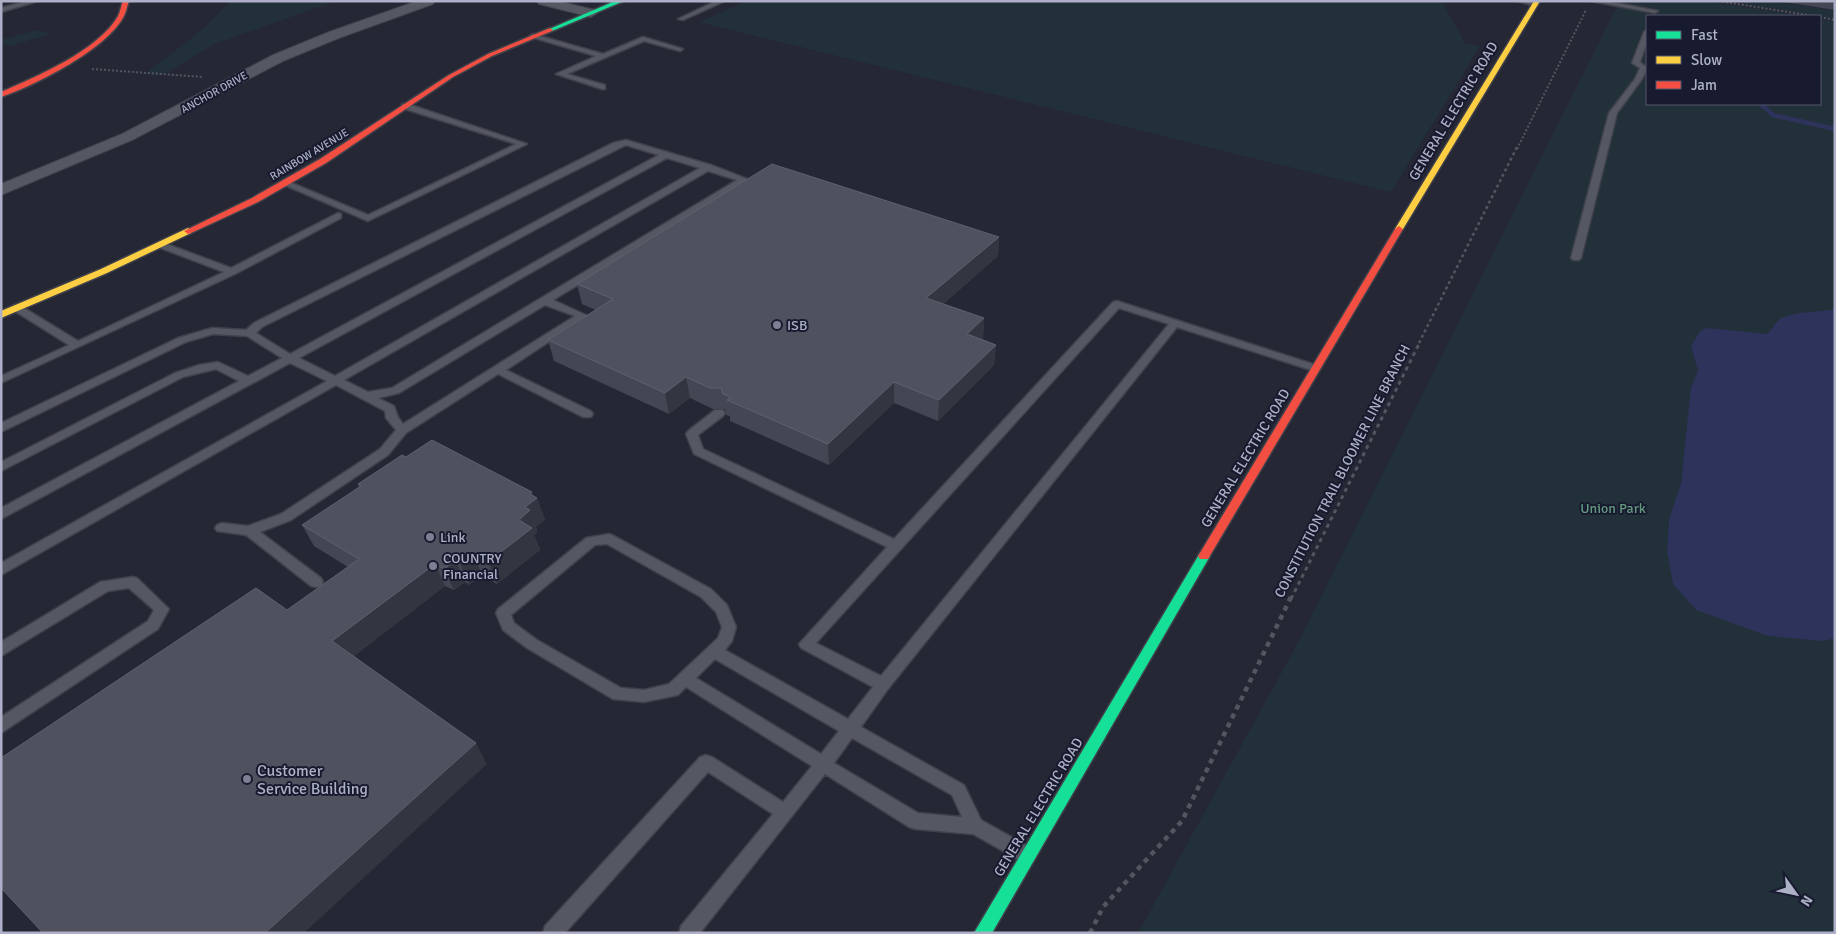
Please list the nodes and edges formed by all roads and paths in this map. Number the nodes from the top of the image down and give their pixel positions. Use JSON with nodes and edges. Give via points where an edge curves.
{"nodes":[{"id":1,"x":35,"y":1,"type":"edge"},
{"id":2,"x":126,"y":1,"type":"edge"},
{"id":3,"x":429,"y":1,"type":"edge"},
{"id":4,"x":543,"y":1,"type":"edge"},
{"id":5,"x":621,"y":1,"type":"edge"},
{"id":6,"x":722,"y":1,"type":"edge"},
{"id":7,"x":1521,"y":1,"type":"edge"},
{"id":8,"x":1594,"y":1,"type":"edge"},
{"id":9,"x":1659,"y":1,"type":"edge"},
{"id":10,"x":1718,"y":1,"type":"edge"},
{"id":11,"x":1536,"y":2,"type":"edge"},
{"id":12,"x":1588,"y":6,"type":"dead end"},
{"id":13,"x":1,"y":10,"type":"edge"},
{"id":14,"x":591,"y":13,"type":"junction"},
{"id":15,"x":1654,"y":14,"type":"edge"},
{"id":16,"x":1806,"y":15,"type":"edge"},
{"id":17,"x":1821,"y":17,"type":"edge"},
{"id":18,"x":681,"y":19,"type":"dead end"},
{"id":19,"x":1835,"y":20,"type":"edge"},
{"id":20,"x":1646,"y":35,"type":"edge"},
{"id":21,"x":533,"y":36,"type":"junction"},
{"id":22,"x":680,"y":49,"type":"dead end"},
{"id":23,"x":603,"y":56,"type":"junction"},
{"id":24,"x":84,"y":68,"type":"dead end"},
{"id":25,"x":236,"y":79,"type":"junction"},
{"id":26,"x":602,"y":88,"type":"dead end"},
{"id":27,"x":1,"y":95,"type":"edge"},
{"id":28,"x":405,"y":106,"type":"junction"},
{"id":29,"x":668,"y":154,"type":"junction"},
{"id":30,"x":708,"y":167,"type":"junction"},
{"id":31,"x":284,"y":183,"type":"junction"},
{"id":32,"x":1,"y":190,"type":"edge"},
{"id":33,"x":338,"y":216,"type":"dead end"},
{"id":34,"x":161,"y":245,"type":"junction"},
{"id":35,"x":1576,"y":258,"type":"dead end"},
{"id":36,"x":232,"y":272,"type":"junction"},
{"id":37,"x":545,"y":300,"type":"junction"},
{"id":38,"x":17,"y":308,"type":"junction"},
{"id":39,"x":1,"y":315,"type":"edge"},
{"id":40,"x":1176,"y":323,"type":"junction"},
{"id":41,"x":249,"y":333,"type":"junction"},
{"id":42,"x":76,"y":345,"type":"junction"},
{"id":43,"x":290,"y":358,"type":"junction"},
{"id":44,"x":1316,"y":368,"type":"junction"},
{"id":45,"x":498,"y":370,"type":"junction"},
{"id":46,"x":1,"y":380,"type":"edge"},
{"id":47,"x":248,"y":381,"type":"junction"},
{"id":48,"x":335,"y":381,"type":"junction"},
{"id":49,"x":367,"y":396,"type":"junction"},
{"id":50,"x":719,"y":412,"type":"edge"},
{"id":51,"x":587,"y":414,"type":"dead end"},
{"id":52,"x":1,"y":428,"type":"edge"},
{"id":53,"x":402,"y":430,"type":"junction"},
{"id":54,"x":1,"y":467,"type":"edge"},
{"id":55,"x":1,"y":514,"type":"edge"},
{"id":56,"x":222,"y":528,"type":"dead end"},
{"id":57,"x":249,"y":531,"type":"junction"},
{"id":58,"x":897,"y":546,"type":"junction"},
{"id":59,"x":1,"y":570,"type":"edge"},
{"id":60,"x":316,"y":582,"type":"dead end"},
{"id":61,"x":1,"y":650,"type":"edge"},
{"id":62,"x":715,"y":652,"type":"junction"},
{"id":63,"x":685,"y":679,"type":"junction"},
{"id":64,"x":883,"y":685,"type":"junction"},
{"id":65,"x":1,"y":726,"type":"edge"},
{"id":66,"x":851,"y":729,"type":"junction"},
{"id":67,"x":824,"y":764,"type":"junction"},
{"id":68,"x":785,"y":812,"type":"junction"},
{"id":69,"x":975,"y":826,"type":"junction"},
{"id":70,"x":1027,"y":855,"type":"junction"},
{"id":71,"x":552,"y":933,"type":"edge"},
{"id":72,"x":688,"y":933,"type":"edge"},
{"id":73,"x":982,"y":933,"type":"edge"},
{"id":74,"x":1090,"y":933,"type":"edge"}],
"edges":[{"from":1,"to":13,"type":"lane"},
{"from":2,"to":27,"type":"main road","via":[[115,25],[98,41],[67,62]]},
{"from":3,"to":25,"type":"street","name":"ANCHOR DRIVE","via":[[305,46]]},
{"from":4,"to":14,"type":"street"},
{"from":5,"to":14,"type":"main road","name":"RAINBOW AVENUE"},
{"from":6,"to":18,"type":"lane"},
{"from":7,"to":11,"type":"lane"},
{"from":8,"to":15,"type":"lane"},
{"from":9,"to":15,"type":"lane"},
{"from":10,"to":16,"type":"path"},
{"from":11,"to":44,"type":"main road","name":"GENERAL ELECTRIC ROAD"},
{"from":12,"to":74,"type":"path","name":"CONSTITUTION TRAIL BLOOMER LINE BRANCH","via":[[1182,821],[1103,907]]},
{"from":14,"to":21,"type":"main road","name":"RAINBOW AVENUE"},
{"from":17,"to":19,"type":"path"},
{"from":20,"to":35,"type":"lane","via":[[1636,63],[1644,67],[1613,113]]},
{"from":21,"to":23,"type":"lane"},
{"from":21,"to":28,"type":"main road","name":"RAINBOW AVENUE","via":[[459,71]]},
{"from":22,"to":23,"type":"lane","via":[[643,39]]},
{"from":23,"to":26,"type":"lane","via":[[560,74]]},
{"from":24,"to":25,"type":"path"},
{"from":25,"to":32,"type":"street","name":"ANCHOR DRIVE","via":[[127,137]]},
{"from":28,"to":31,"type":"main road","name":"RAINBOW AVENUE","via":[[371,131]]},
{"from":28,"to":31,"type":"lane","via":[[523,144],[368,218]]},
{"from":29,"to":30,"type":"lane"},
{"from":29,"to":41,"type":"lane","via":[[634,143],[616,145],[258,325]]},
{"from":29,"to":43,"type":"lane"},
{"from":30,"to":37,"type":"lane","via":[[743,179]]},
{"from":30,"to":48,"type":"lane"},
{"from":31,"to":34,"type":"main road","name":"RAINBOW AVENUE"},
{"from":33,"to":36,"type":"lane"},
{"from":34,"to":36,"type":"lane"},
{"from":34,"to":38,"type":"main road","name":"RAINBOW AVENUE"},
{"from":36,"to":42,"type":"lane"},
{"from":37,"to":45,"type":"lane","via":[[583,316]]},
{"from":37,"to":49,"type":"lane","via":[[395,390]]},
{"from":38,"to":39,"type":"main road","name":"RAINBOW AVENUE"},
{"from":38,"to":42,"type":"lane"},
{"from":40,"to":44,"type":"lane"},
{"from":40,"to":58,"type":"lane","via":[[1117,304]]},
{"from":40,"to":64,"type":"lane"},
{"from":41,"to":43,"type":"lane"},
{"from":41,"to":52,"type":"lane","via":[[212,331],[182,340]]},
{"from":42,"to":46,"type":"lane"},
{"from":43,"to":47,"type":"lane"},
{"from":43,"to":48,"type":"lane"},
{"from":44,"to":70,"type":"main road","name":"GENERAL ELECTRIC ROAD"},
{"from":45,"to":51,"type":"lane"},
{"from":45,"to":53,"type":"lane"},
{"from":47,"to":54,"type":"lane","via":[[218,365],[195,369]]},
{"from":47,"to":55,"type":"lane"},
{"from":48,"to":49,"type":"lane"},
{"from":48,"to":59,"type":"lane"},
{"from":49,"to":53,"type":"lane","via":[[390,409],[392,418]]},
{"from":50,"to":58,"type":"lane","via":[[692,434],[698,451]]},
{"from":53,"to":57,"type":"lane","via":[[384,452],[286,517]]},
{"from":56,"to":57,"type":"lane"},
{"from":57,"to":60,"type":"lane"},
{"from":58,"to":64,"type":"lane","via":[[806,644]]},
{"from":61,"to":65,"type":"lane","via":[[105,586],[132,582],[162,609],[153,625]]},
{"from":62,"to":63,"type":"lane"},
{"from":62,"to":63,"type":"lane","via":[[726,641],[729,627],[722,609],[706,594],[609,540],[591,542],[503,613],[508,626],[532,644],[618,694],[651,695],[673,690]]},
{"from":62,"to":66,"type":"lane"},
{"from":63,"to":67,"type":"lane"},
{"from":64,"to":66,"type":"lane"},
{"from":66,"to":67,"type":"lane"},
{"from":66,"to":69,"type":"lane","via":[[958,790]]},
{"from":67,"to":68,"type":"lane"},
{"from":67,"to":69,"type":"lane","via":[[915,821]]},
{"from":68,"to":71,"type":"lane","via":[[706,762]]},
{"from":68,"to":72,"type":"lane"},
{"from":69,"to":70,"type":"lane"},
{"from":70,"to":73,"type":"main road","name":"GENERAL ELECTRIC ROAD"}]}
